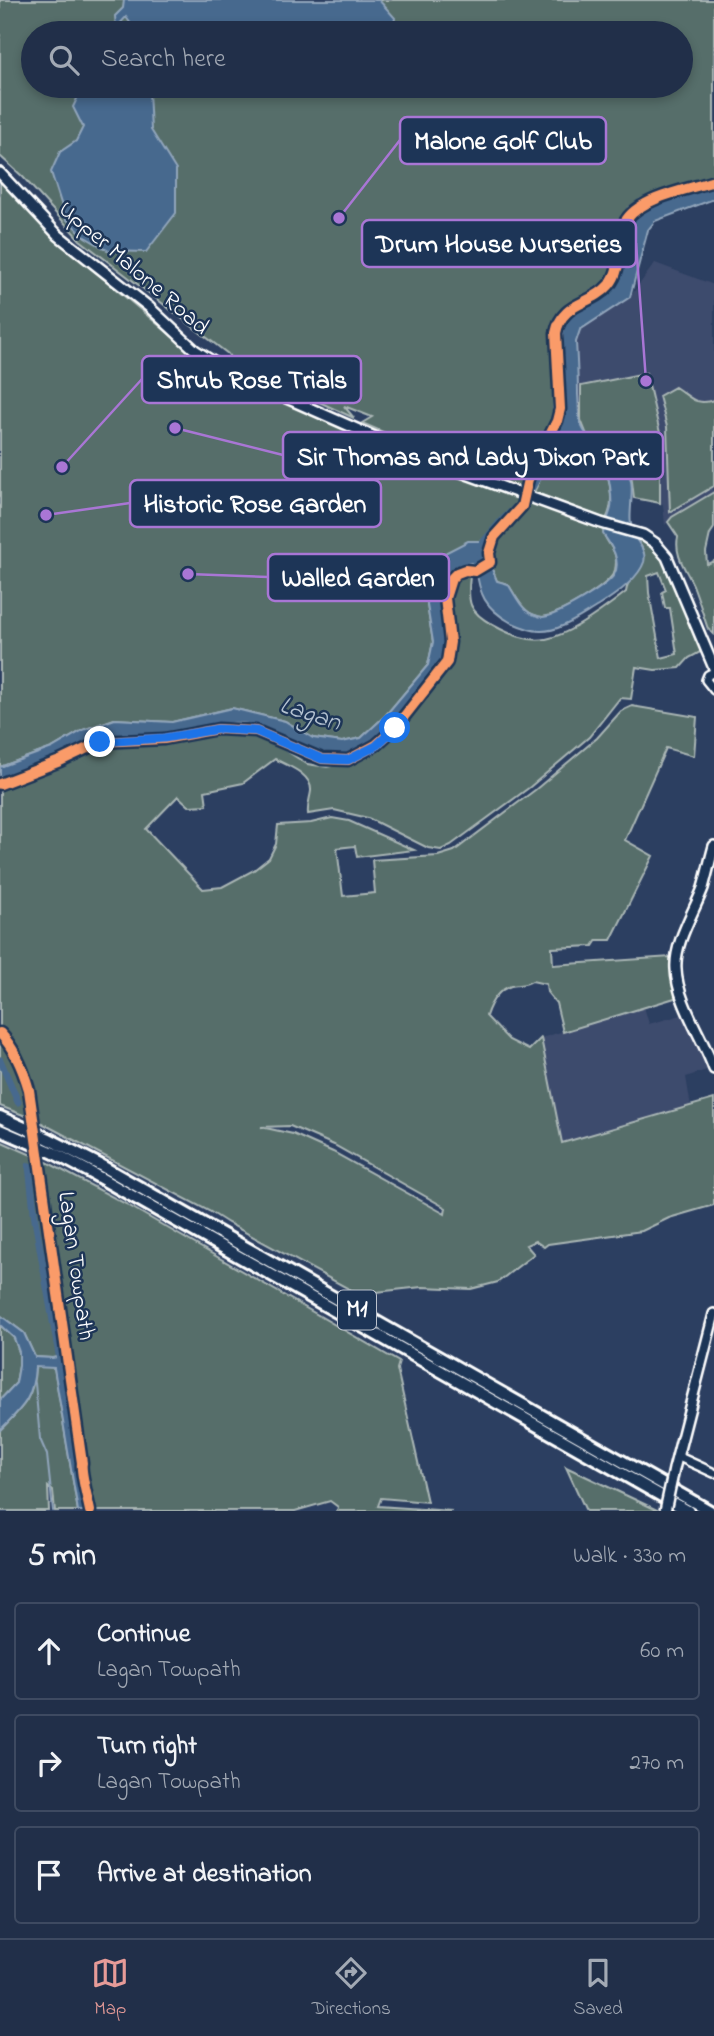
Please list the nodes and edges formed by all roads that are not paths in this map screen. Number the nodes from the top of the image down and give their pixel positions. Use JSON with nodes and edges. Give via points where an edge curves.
{"nodes":[{"id":1,"x":0,"y":173,"type":"edge"},
{"id":2,"x":713,"y":664,"type":"edge"},
{"id":3,"x":714,"y":690,"type":"edge"},
{"id":4,"x":714,"y":846,"type":"edge"},
{"id":5,"x":714,"y":1069,"type":"edge"},
{"id":6,"x":0,"y":1117,"type":"edge"},
{"id":7,"x":0,"y":1130,"type":"edge"},
{"id":8,"x":714,"y":1314,"type":"edge"},
{"id":9,"x":677,"y":1457,"type":"junction"},
{"id":10,"x":714,"y":1472,"type":"edge"},
{"id":11,"x":665,"y":1511,"type":"edge"},
{"id":12,"x":688,"y":1511,"type":"edge"},
{"id":13,"x":710,"y":1511,"type":"edge"}],
"edges":[{"from":1,"to":2,"type":"main road","name":"Upper Malone Road","via":[[58,235],[195,349],[232,374],[420,457],[655,543],[667,557]]},
{"from":2,"to":3,"type":"street","via":[[706,680]]},
{"from":4,"to":5,"type":"main road","via":[[676,970]]},
{"from":6,"to":13,"type":"highway","number":"M1","via":[[100,1165]]},
{"from":7,"to":12,"type":"highway","number":"M1","via":[[88,1171]]},
{"from":8,"to":9,"type":"main road"},
{"from":9,"to":10,"type":"street"},
{"from":9,"to":11,"type":"main road","bridge":true}]}
